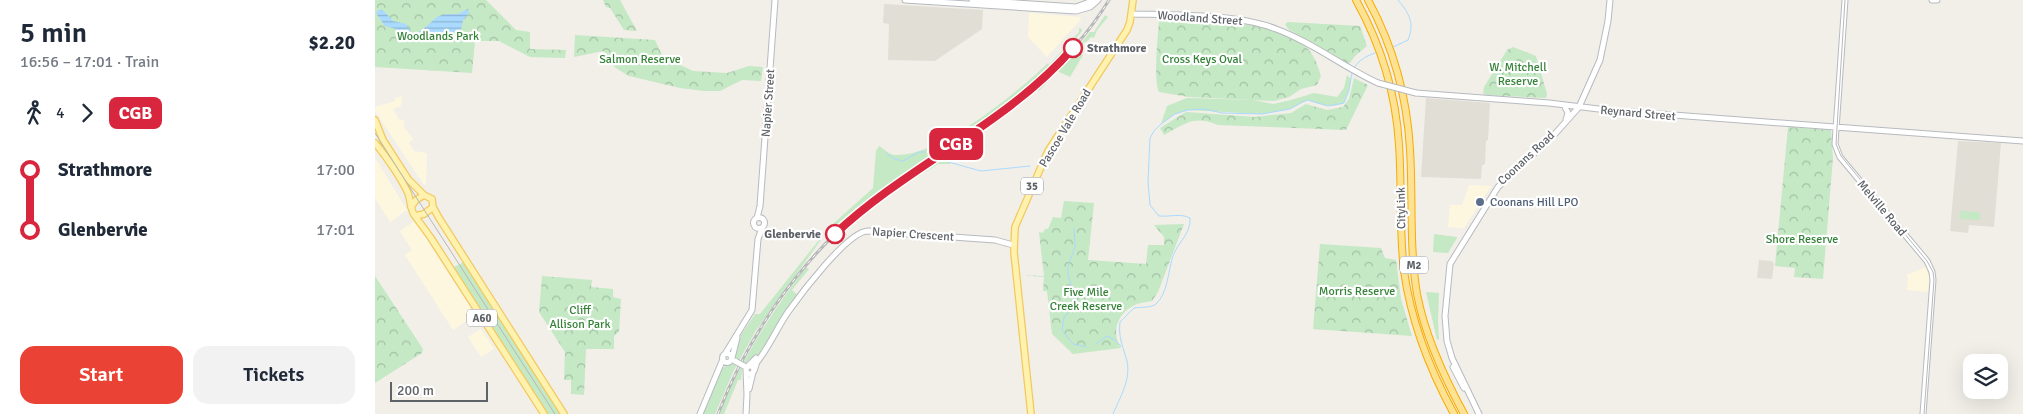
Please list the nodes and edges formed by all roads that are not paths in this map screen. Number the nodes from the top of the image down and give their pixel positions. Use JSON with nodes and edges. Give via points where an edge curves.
{"nodes":[{"id":1,"x":775,"y":0,"type":"edge"},
{"id":2,"x":905,"y":0,"type":"edge"},
{"id":3,"x":972,"y":0,"type":"edge"},
{"id":4,"x":1097,"y":0,"type":"edge"},
{"id":5,"x":1133,"y":0,"type":"edge"},
{"id":6,"x":1356,"y":0,"type":"edge"},
{"id":7,"x":1368,"y":0,"type":"edge"},
{"id":8,"x":1611,"y":0,"type":"edge"},
{"id":9,"x":1845,"y":0,"type":"edge"},
{"id":10,"x":1932,"y":0,"type":"edge"},
{"id":11,"x":1937,"y":0,"type":"edge"},
{"id":12,"x":1085,"y":7,"type":"junction"},
{"id":13,"x":1132,"y":14,"type":"junction"},
{"id":14,"x":1269,"y":26,"type":"joint"},
{"id":15,"x":1564,"y":105,"type":"junction"},
{"id":16,"x":1579,"y":107,"type":"junction"},
{"id":17,"x":375,"y":121,"type":"edge"},
{"id":18,"x":1564,"y":124,"type":"junction"},
{"id":19,"x":375,"y":127,"type":"edge"},
{"id":20,"x":1836,"y":128,"type":"junction"},
{"id":21,"x":2023,"y":141,"type":"edge"},
{"id":22,"x":375,"y":143,"type":"edge"},
{"id":23,"x":424,"y":195,"type":"junction"},
{"id":24,"x":411,"y":207,"type":"junction"},
{"id":25,"x":433,"y":208,"type":"junction"},
{"id":26,"x":415,"y":216,"type":"junction"},
{"id":27,"x":760,"y":218,"type":"junction"},
{"id":28,"x":759,"y":228,"type":"junction"},
{"id":29,"x":1013,"y":236,"type":"junction"},
{"id":30,"x":995,"y":240,"type":"junction"},
{"id":31,"x":1013,"y":245,"type":"junction"},
{"id":32,"x":496,"y":308,"type":"junction"},
{"id":33,"x":485,"y":322,"type":"junction"},
{"id":34,"x":737,"y":335,"type":"junction"},
{"id":35,"x":766,"y":346,"type":"junction"},
{"id":36,"x":724,"y":356,"type":"junction"},
{"id":37,"x":732,"y":361,"type":"junction"},
{"id":38,"x":746,"y":368,"type":"junction"},
{"id":39,"x":754,"y":371,"type":"junction"},
{"id":40,"x":716,"y":373,"type":"junction"},
{"id":41,"x":749,"y":380,"type":"junction"},
{"id":42,"x":544,"y":414,"type":"edge"},
{"id":43,"x":564,"y":414,"type":"edge"},
{"id":44,"x":700,"y":414,"type":"edge"},
{"id":45,"x":746,"y":414,"type":"edge"},
{"id":46,"x":1032,"y":414,"type":"edge"},
{"id":47,"x":1455,"y":414,"type":"edge"},
{"id":48,"x":1464,"y":414,"type":"edge"},
{"id":49,"x":1479,"y":414,"type":"edge"},
{"id":50,"x":1923,"y":414,"type":"edge"}],
"edges":[{"from":1,"to":27,"type":"street","name":"Napier Street"},
{"from":2,"to":12,"type":"street","via":[[1076,11]]},
{"from":3,"to":12,"type":"street"},
{"from":4,"to":12,"type":"street"},
{"from":5,"to":13,"type":"main road","name":"Pascoe Vale Road","number":"35"},
{"from":6,"to":47,"type":"highway","name":"CityLink","number":"M2","via":[[1382,57],[1392,95],[1397,126],[1402,250],[1407,290],[1427,355]]},
{"from":7,"to":48,"type":"highway","name":"CityLink","number":"M2","via":[[1387,43],[1403,95],[1418,295],[1435,354]]},
{"from":8,"to":16,"type":"street","name":"Coonans Road","via":[[1600,60]]},
{"from":9,"to":20,"type":"street","name":"Melville Road"},
{"from":10,"to":11,"type":"street"},
{"from":13,"to":14,"type":"street","name":"Woodland Street","via":[[1231,20]]},
{"from":13,"to":29,"type":"main road","name":"Pascoe Vale Road","number":"35","via":[[1127,30],[1048,150]]},
{"from":14,"to":15,"type":"street","name":"Reynard Street","bridge":true,"via":[[1378,83],[1416,92]]},
{"from":15,"to":16,"type":"street","name":"Reynard Street"},
{"from":15,"to":18,"type":"street","via":[[1568,113]]},
{"from":16,"to":18,"type":"street","name":"Coonans Road"},
{"from":16,"to":20,"type":"street","name":"Reynard Street"},
{"from":17,"to":19,"type":"main road"},
{"from":17,"to":23,"type":"main road","number":"A60","via":[[408,179]]},
{"from":18,"to":49,"type":"street","name":"Coonans Road","via":[[1498,183],[1448,262],[1443,315],[1445,344],[1458,377]]},
{"from":20,"to":21,"type":"street","name":"Reynard Street"},
{"from":20,"to":50,"type":"street","name":"Melville Road","via":[[1835,144],[1840,157],[1927,261],[1932,272]]},
{"from":22,"to":24,"type":"main road","number":"A60","via":[[406,189]]},
{"from":23,"to":24,"type":"main road"},
{"from":23,"to":25,"type":"main road","number":"A60","via":[[432,198]]},
{"from":24,"to":26,"type":"main road","number":"A60"},
{"from":25,"to":26,"type":"main road"},
{"from":25,"to":32,"type":"main road","number":"A60"},
{"from":26,"to":33,"type":"main road","number":"A60"},
{"from":27,"to":28,"type":"street","via":[[754,223]]},
{"from":27,"to":28,"type":"street","via":[[765,222]]},
{"from":28,"to":34,"type":"street","via":[[753,310]]},
{"from":29,"to":30,"type":"street","name":"Napier Crescent"},
{"from":29,"to":31,"type":"main road","name":"Pascoe Vale Road","number":"35"},
{"from":30,"to":31,"type":"street","name":"Napier Crescent"},
{"from":30,"to":35,"type":"street","name":"Napier Crescent","via":[[862,231],[839,250],[811,282]]},
{"from":31,"to":46,"type":"main road","name":"Pascoe Vale Road","number":"35"},
{"from":32,"to":33,"type":"main road","via":[[494,316]]},
{"from":32,"to":43,"type":"main road","number":"A60"},
{"from":33,"to":42,"type":"main road","number":"A60"},
{"from":34,"to":36,"type":"street"},
{"from":34,"to":37,"type":"street"},
{"from":35,"to":38,"type":"street","name":"Napier Crescent"},
{"from":35,"to":39,"type":"street","name":"Napier Crescent"},
{"from":36,"to":37,"type":"street","via":[[729,354]]},
{"from":36,"to":40,"type":"street"},
{"from":37,"to":38,"type":"street","bridge":true},
{"from":37,"to":40,"type":"street"},
{"from":38,"to":39,"type":"street","via":[[753,367]]},
{"from":38,"to":41,"type":"street"},
{"from":39,"to":41,"type":"street"},
{"from":40,"to":44,"type":"street"},
{"from":41,"to":45,"type":"street"}]}
